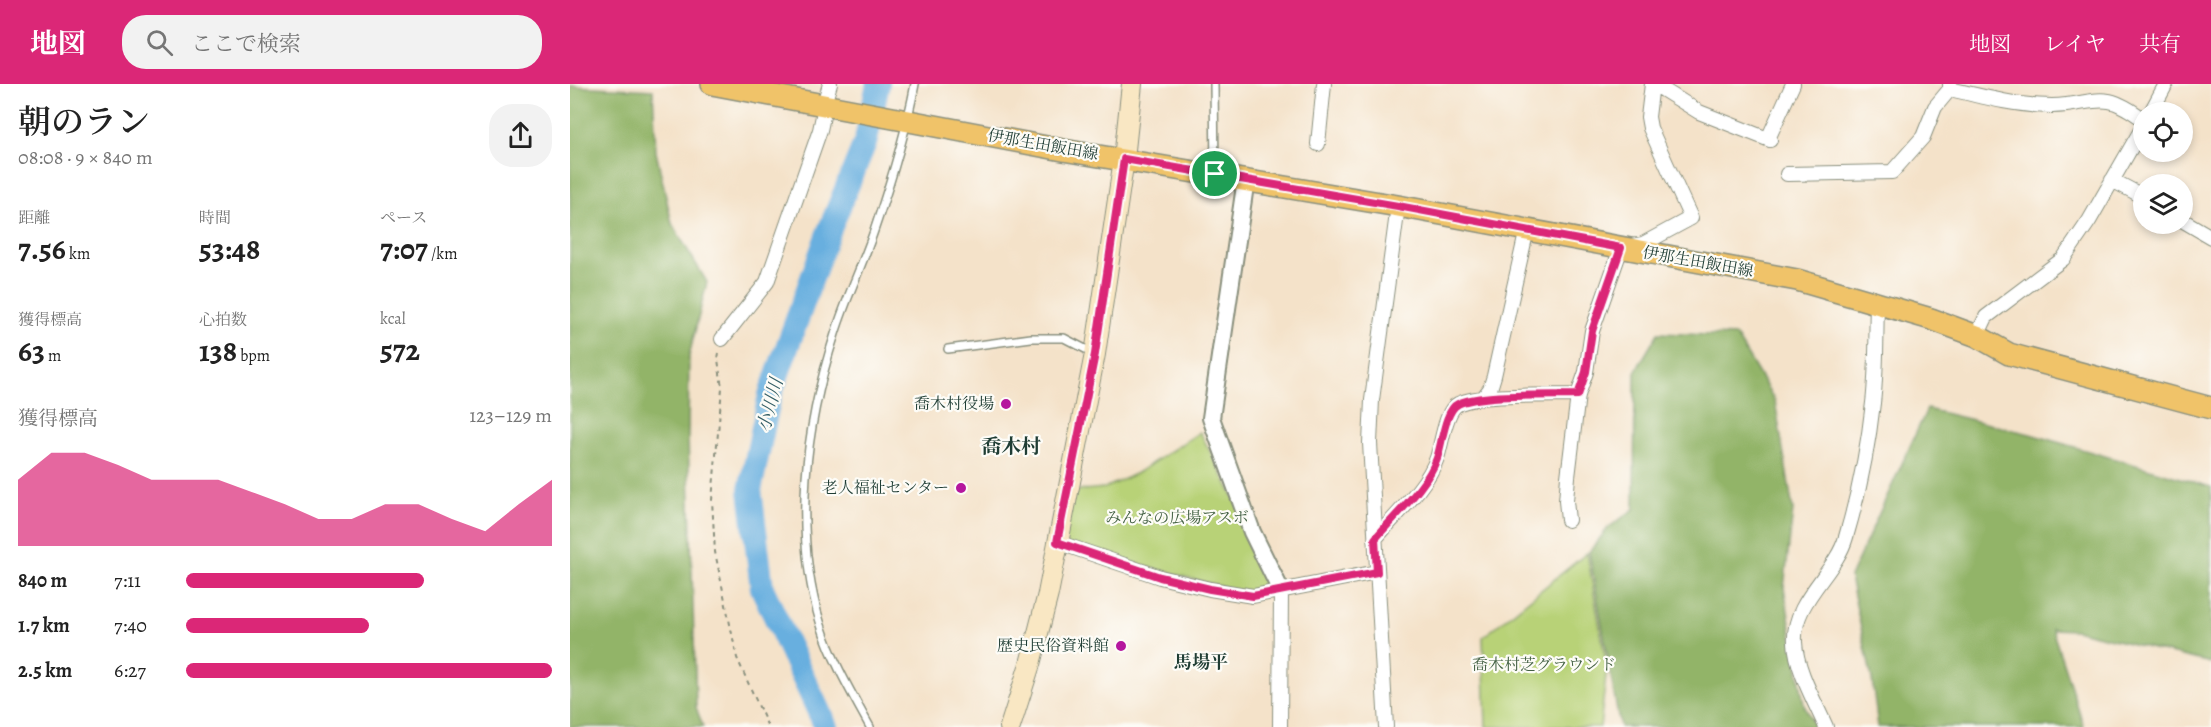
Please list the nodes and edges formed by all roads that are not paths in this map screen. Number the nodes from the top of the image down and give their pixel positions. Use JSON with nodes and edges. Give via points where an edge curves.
{"nodes":[{"id":1,"x":712,"y":84,"type":"edge"},
{"id":2,"x":830,"y":84,"type":"edge"},
{"id":3,"x":915,"y":84,"type":"edge"},
{"id":4,"x":1132,"y":84,"type":"edge"},
{"id":5,"x":1214,"y":84,"type":"edge"},
{"id":6,"x":1324,"y":84,"type":"edge"},
{"id":7,"x":1653,"y":84,"type":"edge"},
{"id":8,"x":1793,"y":84,"type":"edge"},
{"id":9,"x":2166,"y":84,"type":"edge"},
{"id":10,"x":1950,"y":87,"type":"edge"},
{"id":11,"x":2156,"y":102,"type":"edge"},
{"id":12,"x":826,"y":109,"type":"junction"},
{"id":13,"x":2133,"y":111,"type":"edge"},
{"id":14,"x":907,"y":119,"type":"junction"},
{"id":15,"x":1318,"y":144,"type":"dead end"},
{"id":16,"x":2133,"y":144,"type":"edge"},
{"id":17,"x":1124,"y":159,"type":"junction"},
{"id":18,"x":1215,"y":174,"type":"junction"},
{"id":19,"x":1787,"y":174,"type":"dead end"},
{"id":20,"x":1246,"y":179,"type":"junction"},
{"id":21,"x":2112,"y":180,"type":"junction"},
{"id":22,"x":2133,"y":191,"type":"edge"},
{"id":23,"x":1398,"y":206,"type":"junction"},
{"id":24,"x":2193,"y":226,"type":"edge"},
{"id":25,"x":1527,"y":229,"type":"junction"},
{"id":26,"x":2211,"y":237,"type":"edge"},
{"id":27,"x":1621,"y":248,"type":"junction"},
{"id":28,"x":1877,"y":302,"type":"junction"},
{"id":29,"x":1977,"y":336,"type":"junction"},
{"id":30,"x":722,"y":339,"type":"road end"},
{"id":31,"x":948,"y":349,"type":"dead end"},
{"id":32,"x":1095,"y":354,"type":"junction"},
{"id":33,"x":1578,"y":395,"type":"junction"},
{"id":34,"x":1483,"y":398,"type":"junction"},
{"id":35,"x":2211,"y":408,"type":"edge"},
{"id":36,"x":1568,"y":520,"type":"dead end"},
{"id":37,"x":1375,"y":539,"type":"junction"},
{"id":38,"x":1057,"y":542,"type":"junction"},
{"id":39,"x":1377,"y":572,"type":"junction"},
{"id":40,"x":1281,"y":591,"type":"junction"},
{"id":41,"x":870,"y":727,"type":"edge"},
{"id":42,"x":1010,"y":727,"type":"edge"},
{"id":43,"x":1280,"y":727,"type":"edge"},
{"id":44,"x":1386,"y":727,"type":"edge"},
{"id":45,"x":1826,"y":727,"type":"edge"}],
"edges":[{"from":1,"to":12,"type":"main road","name":"伊那生田飯田線"},
{"from":2,"to":12,"type":"street"},
{"from":3,"to":14,"type":"lane"},
{"from":4,"to":17,"type":"main road"},
{"from":5,"to":18,"type":"lane"},
{"from":6,"to":15,"type":"street"},
{"from":7,"to":8,"type":"street","via":[[1699,112],[1769,139]]},
{"from":7,"to":27,"type":"street","via":[[1650,128],[1691,218],[1643,244]]},
{"from":9,"to":11,"type":"street"},
{"from":10,"to":13,"type":"street","via":[[1991,99],[2052,106],[2101,98]]},
{"from":10,"to":19,"type":"street","via":[[1935,106],[1923,136],[1892,172]]},
{"from":12,"to":14,"type":"main road","name":"伊那生田飯田線"},
{"from":12,"to":30,"type":"street","via":[[767,282]]},
{"from":14,"to":17,"type":"main road","name":"伊那生田飯田線"},
{"from":14,"to":41,"type":"lane","via":[[875,228],[835,334],[816,404],[806,485],[804,524],[821,625]]},
{"from":16,"to":21,"type":"street"},
{"from":17,"to":18,"type":"main road","name":"伊那生田飯田線"},
{"from":17,"to":32,"type":"main road"},
{"from":18,"to":20,"type":"main road","name":"伊那生田飯田線"},
{"from":20,"to":23,"type":"main road","name":"伊那生田飯田線"},
{"from":20,"to":40,"type":"street","via":[[1211,417],[1252,532]]},
{"from":21,"to":22,"type":"street"},
{"from":21,"to":29,"type":"street","via":[[2064,259],[1986,317]]},
{"from":23,"to":25,"type":"main road","name":"伊那生田飯田線"},
{"from":23,"to":37,"type":"street","via":[[1371,411]]},
{"from":24,"to":26,"type":"street"},
{"from":25,"to":27,"type":"main road","name":"伊那生田飯田線"},
{"from":25,"to":34,"type":"street","via":[[1494,376]]},
{"from":27,"to":28,"type":"main road","name":"伊那生田飯田線","via":[[1797,280]]},
{"from":27,"to":33,"type":"street","via":[[1592,331]]},
{"from":28,"to":29,"type":"main road","name":"伊那生田飯田線"},
{"from":28,"to":45,"type":"street","via":[[1874,400],[1864,467],[1846,540],[1810,596],[1798,621],[1795,641],[1807,684]]},
{"from":29,"to":35,"type":"main road","name":"伊那生田飯田線","via":[[2009,354]]},
{"from":31,"to":32,"type":"lane","via":[[1031,338],[1064,338]]},
{"from":32,"to":38,"type":"main road"},
{"from":33,"to":34,"type":"street"},
{"from":33,"to":36,"type":"street","via":[[1566,501]]},
{"from":34,"to":37,"type":"street","via":[[1458,404],[1450,412],[1431,474]]},
{"from":37,"to":39,"type":"street"},
{"from":38,"to":40,"type":"street","via":[[1160,577],[1210,589],[1253,596]]},
{"from":38,"to":42,"type":"main road","via":[[1048,594]]},
{"from":39,"to":40,"type":"street"},
{"from":39,"to":44,"type":"street"},
{"from":40,"to":43,"type":"street"}]}
